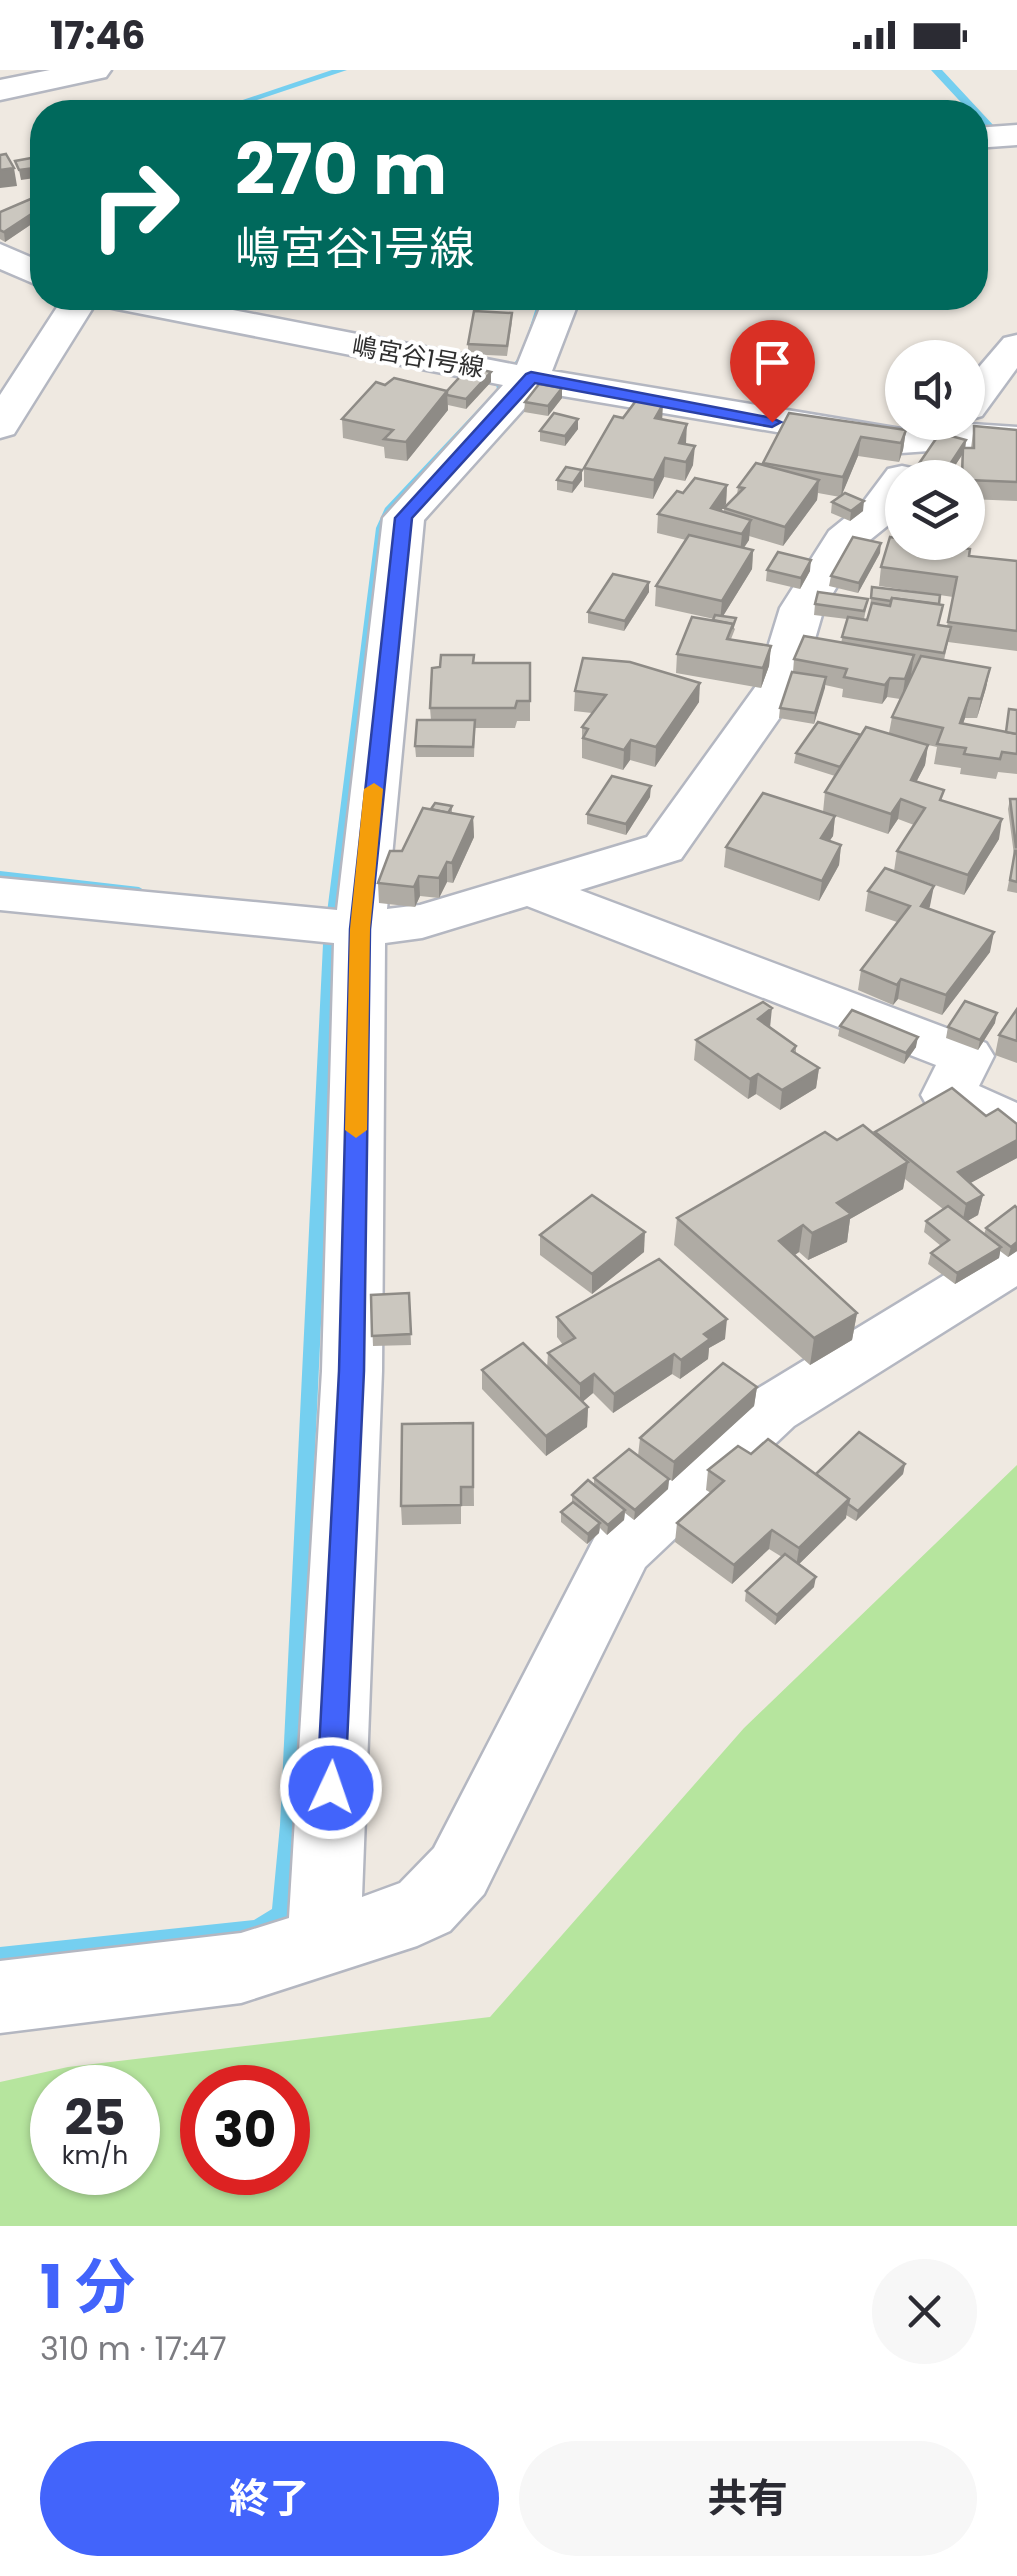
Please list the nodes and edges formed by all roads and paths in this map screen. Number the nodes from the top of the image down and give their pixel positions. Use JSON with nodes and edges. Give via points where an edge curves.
{"nodes":[{"id":1,"x":95,"y":70,"type":"edge"},
{"id":2,"x":0,"y":90,"type":"edge"},
{"id":3,"x":988,"y":138,"type":"edge"},
{"id":4,"x":1015,"y":138,"type":"edge"},
{"id":5,"x":0,"y":255,"type":"edge"},
{"id":6,"x":30,"y":270,"type":"edge"},
{"id":7,"x":73,"y":310,"type":"edge"},
{"id":8,"x":163,"y":310,"type":"edge"},
{"id":9,"x":557,"y":310,"type":"edge"},
{"id":10,"x":1017,"y":346,"type":"edge"},
{"id":11,"x":531,"y":377,"type":"junction"},
{"id":12,"x":0,"y":426,"type":"edge"},
{"id":13,"x":1017,"y":439,"type":"edge"},
{"id":14,"x":933,"y":444,"type":"edge"},
{"id":15,"x":525,"y":887,"type":"junction"},
{"id":16,"x":0,"y":894,"type":"edge"},
{"id":17,"x":360,"y":929,"type":"junction"},
{"id":18,"x":1017,"y":1125,"type":"edge"},
{"id":19,"x":1017,"y":1258,"type":"edge"},
{"id":20,"x":324,"y":1940,"type":"junction"},
{"id":21,"x":0,"y":1997,"type":"edge"}],
"edges":[{"from":1,"to":2,"type":"street"},
{"from":3,"to":4,"type":"street"},
{"from":5,"to":6,"type":"street"},
{"from":7,"to":12,"type":"street"},
{"from":8,"to":11,"type":"street","name":"嶋宮谷1号線"},
{"from":9,"to":11,"type":"street"},
{"from":10,"to":14,"type":"street"},
{"from":11,"to":14,"type":"street","name":"嶋宮谷1号線"},
{"from":11,"to":17,"type":"street","via":[[404,518]]},
{"from":13,"to":14,"type":"street","name":"嶋宮谷1号線"},
{"from":14,"to":15,"type":"street","via":[[876,514],[844,540],[802,608],[778,688],[664,848]]},
{"from":15,"to":17,"type":"street","via":[[422,921]]},
{"from":15,"to":18,"type":"street","via":[[966,1056],[948,1095]]},
{"from":16,"to":17,"type":"street"},
{"from":17,"to":20,"type":"street","via":[[352,1371]]},
{"from":19,"to":20,"type":"street","via":[[773,1409],[622,1548],[459,1870],[425,1908]]},
{"from":20,"to":21,"type":"street","via":[[241,1968]]}]}
